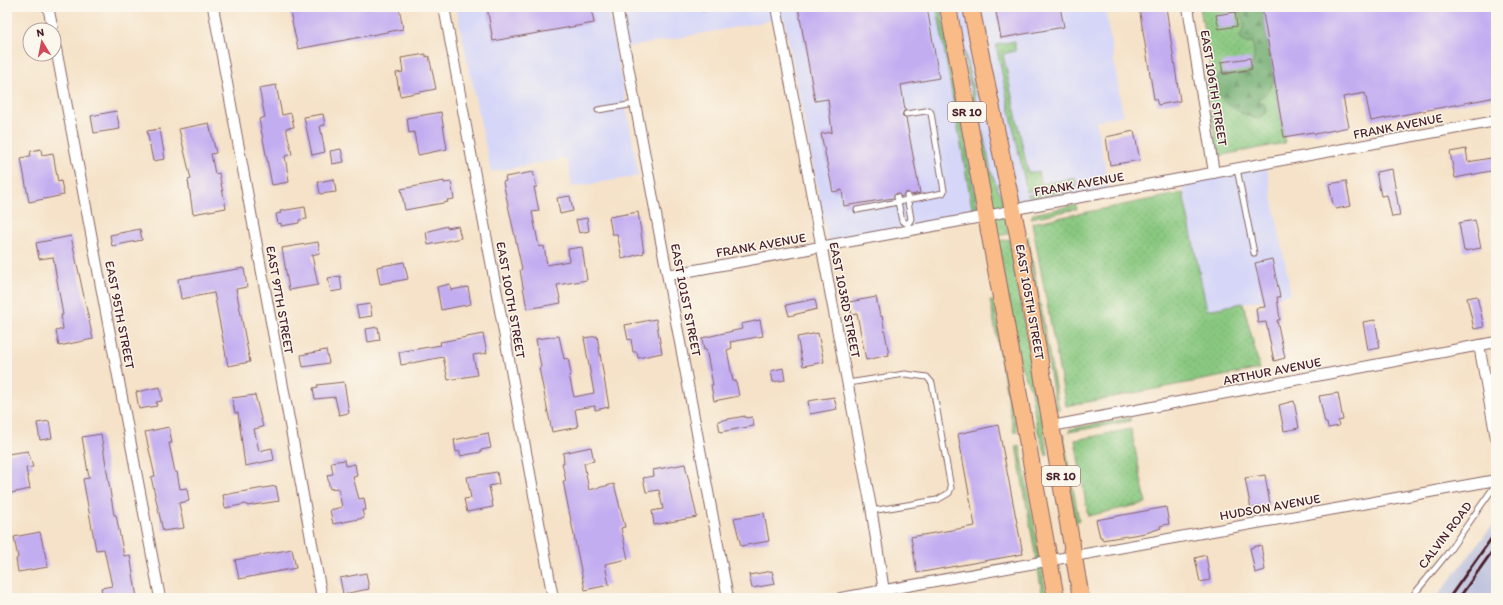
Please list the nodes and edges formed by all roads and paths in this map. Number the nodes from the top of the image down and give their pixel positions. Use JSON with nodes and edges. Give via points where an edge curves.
{"nodes":[{"id":1,"x":48,"y":7,"type":"edge"},
{"id":2,"x":213,"y":7,"type":"edge"},
{"id":3,"x":444,"y":7,"type":"edge"},
{"id":4,"x":617,"y":7,"type":"edge"},
{"id":5,"x":776,"y":7,"type":"edge"},
{"id":6,"x":948,"y":7,"type":"edge"},
{"id":7,"x":971,"y":7,"type":"edge"},
{"id":8,"x":1188,"y":7,"type":"edge"},
{"id":9,"x":51,"y":22,"type":"edge"},
{"id":10,"x":59,"y":62,"type":"edge"},
{"id":11,"x":636,"y":104,"type":"junction"},
{"id":12,"x":598,"y":110,"type":"dead end"},
{"id":13,"x":906,"y":114,"type":"dead end"},
{"id":14,"x":1496,"y":121,"type":"edge"},
{"id":15,"x":1237,"y":169,"type":"junction"},
{"id":16,"x":1214,"y":173,"type":"junction"},
{"id":17,"x":907,"y":198,"type":"junction"},
{"id":18,"x":898,"y":200,"type":"junction"},
{"id":19,"x":1013,"y":209,"type":"junction"},
{"id":20,"x":857,"y":210,"type":"dead end"},
{"id":21,"x":986,"y":216,"type":"junction"},
{"id":22,"x":908,"y":227,"type":"junction"},
{"id":23,"x":822,"y":247,"type":"junction"},
{"id":24,"x":1254,"y":253,"type":"dead end"},
{"id":25,"x":668,"y":275,"type":"junction"},
{"id":26,"x":1496,"y":342,"type":"edge"},
{"id":27,"x":1479,"y":345,"type":"junction"},
{"id":28,"x":848,"y":383,"type":"junction"},
{"id":29,"x":1052,"y":426,"type":"junction"},
{"id":30,"x":1496,"y":438,"type":"edge"},
{"id":31,"x":1496,"y":480,"type":"edge"},
{"id":32,"x":1496,"y":484,"type":"edge"},
{"id":33,"x":871,"y":511,"type":"junction"},
{"id":34,"x":1075,"y":555,"type":"junction"},
{"id":35,"x":1049,"y":560,"type":"junction"},
{"id":36,"x":885,"y":594,"type":"edge"},
{"id":37,"x":160,"y":598,"type":"edge"},
{"id":38,"x":322,"y":598,"type":"edge"},
{"id":39,"x":553,"y":598,"type":"edge"},
{"id":40,"x":728,"y":598,"type":"edge"},
{"id":41,"x":840,"y":598,"type":"edge"},
{"id":42,"x":1056,"y":598,"type":"edge"},
{"id":43,"x":1082,"y":598,"type":"edge"},
{"id":44,"x":1411,"y":598,"type":"edge"}],
"edges":[{"from":1,"to":9,"type":"street"},
{"from":2,"to":38,"type":"street","name":"EAST 97TH STREET"},
{"from":3,"to":39,"type":"street","name":"EAST 100TH STREET"},
{"from":4,"to":11,"type":"street","name":"EAST 101ST STREET"},
{"from":5,"to":23,"type":"street","name":"EAST 103RD STREET"},
{"from":6,"to":21,"type":"main road","name":"EAST 105TH STREET","number":"SR 10"},
{"from":7,"to":19,"type":"main road","name":"EAST 105TH STREET","number":"SR 10"},
{"from":8,"to":16,"type":"street","name":"EAST 106TH STREET"},
{"from":10,"to":37,"type":"street","name":"EAST 95TH STREET"},
{"from":11,"to":12,"type":"lane"},
{"from":11,"to":25,"type":"street","name":"EAST 101ST STREET"},
{"from":13,"to":17,"type":"lane","via":[[926,110],[931,113],[945,189],[943,193]]},
{"from":14,"to":15,"type":"street","name":"FRANK AVENUE"},
{"from":15,"to":16,"type":"street","name":"FRANK AVENUE"},
{"from":15,"to":24,"type":"lane"},
{"from":16,"to":19,"type":"street","name":"FRANK AVENUE"},
{"from":17,"to":18,"type":"lane"},
{"from":17,"to":22,"type":"lane","via":[[911,219]]},
{"from":18,"to":20,"type":"lane"},
{"from":18,"to":22,"type":"lane","via":[[902,221]]},
{"from":19,"to":21,"type":"street","name":"FRANK AVENUE"},
{"from":19,"to":29,"type":"main road","name":"EAST 105TH STREET","number":"SR 10"},
{"from":21,"to":22,"type":"street","name":"FRANK AVENUE"},
{"from":21,"to":35,"type":"main road","name":"EAST 105TH STREET","number":"SR 10"},
{"from":22,"to":23,"type":"street","name":"FRANK AVENUE"},
{"from":23,"to":25,"type":"street","name":"FRANK AVENUE"},
{"from":23,"to":28,"type":"street","name":"EAST 103RD STREET"},
{"from":25,"to":40,"type":"street","name":"EAST 101ST STREET"},
{"from":26,"to":27,"type":"street","name":"ARTHUR AVENUE"},
{"from":27,"to":29,"type":"street","name":"ARTHUR AVENUE"},
{"from":27,"to":30,"type":"street"},
{"from":28,"to":33,"type":"street","name":"EAST 103RD STREET"},
{"from":28,"to":33,"type":"lane","via":[[905,374],[927,376],[932,383],[951,488],[945,497]]},
{"from":29,"to":34,"type":"main road","name":"EAST 105TH STREET","number":"SR 10"},
{"from":31,"to":34,"type":"street","name":"HUDSON AVENUE"},
{"from":32,"to":44,"type":"lane","name":"CALVIN ROAD","via":[[1447,554]]},
{"from":33,"to":36,"type":"street","name":"EAST 103RD STREET"},
{"from":34,"to":35,"type":"street","name":"HUDSON AVENUE"},
{"from":34,"to":43,"type":"main road","name":"EAST 105TH STREET","number":"SR 10"},
{"from":35,"to":36,"type":"street","name":"HUDSON AVENUE"},
{"from":35,"to":42,"type":"main road","name":"EAST 105TH STREET","number":"SR 10"},
{"from":36,"to":41,"type":"street","name":"HUDSON AVENUE"}]}
